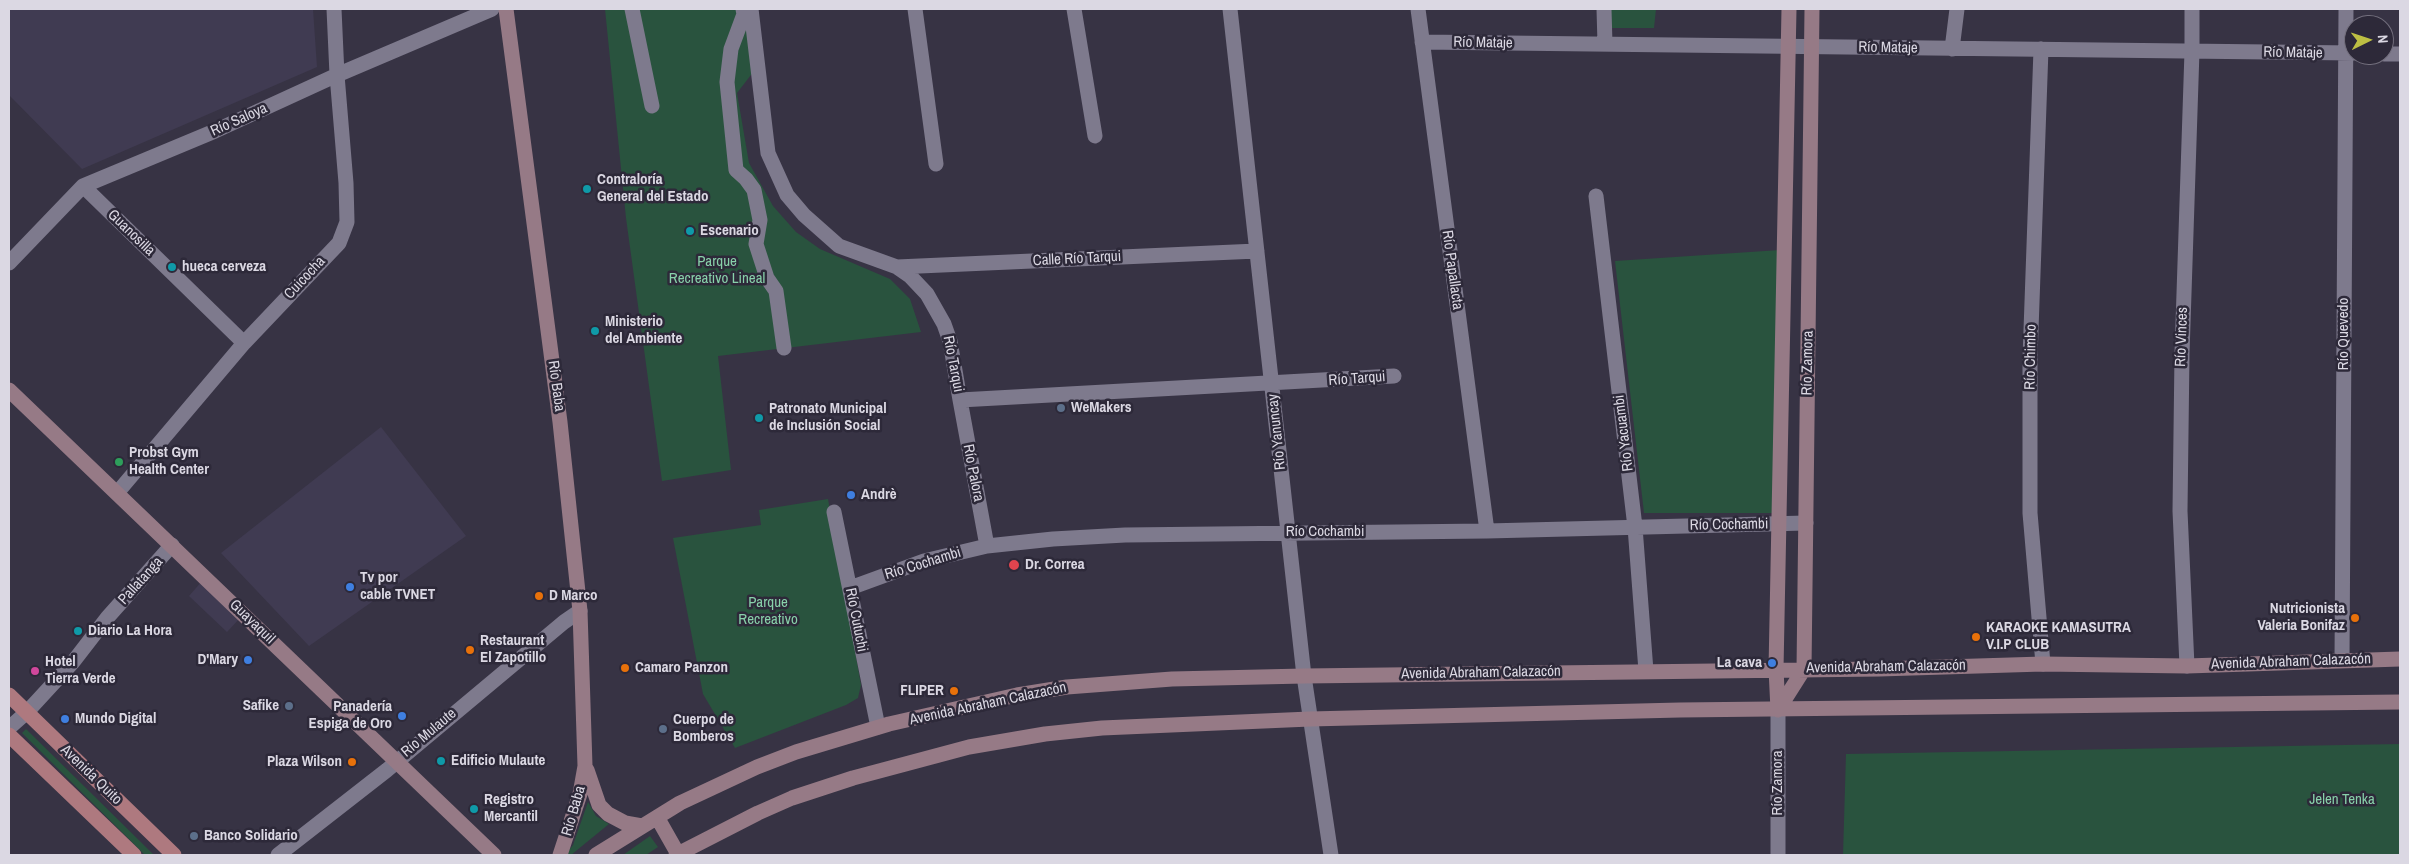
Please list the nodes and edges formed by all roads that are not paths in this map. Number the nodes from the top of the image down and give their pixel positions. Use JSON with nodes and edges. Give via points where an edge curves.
{"nodes":[{"id":1,"x":334,"y":9,"type":"edge"},
{"id":2,"x":492,"y":9,"type":"edge"},
{"id":3,"x":506,"y":9,"type":"edge"},
{"id":4,"x":632,"y":9,"type":"edge"},
{"id":5,"x":743,"y":9,"type":"edge"},
{"id":6,"x":751,"y":9,"type":"edge"},
{"id":7,"x":915,"y":9,"type":"edge"},
{"id":8,"x":1074,"y":9,"type":"edge"},
{"id":9,"x":1230,"y":9,"type":"edge"},
{"id":10,"x":1418,"y":9,"type":"edge"},
{"id":11,"x":1604,"y":9,"type":"edge"},
{"id":12,"x":1789,"y":9,"type":"edge"},
{"id":13,"x":1812,"y":9,"type":"edge"},
{"id":14,"x":1957,"y":9,"type":"edge"},
{"id":15,"x":2192,"y":9,"type":"edge"},
{"id":16,"x":1422,"y":42,"type":"junction"},
{"id":17,"x":1605,"y":44,"type":"junction"},
{"id":18,"x":1788,"y":46,"type":"junction"},
{"id":19,"x":1812,"y":46,"type":"junction"},
{"id":20,"x":2041,"y":49,"type":"junction"},
{"id":21,"x":1952,"y":50,"type":"junction"},
{"id":22,"x":2192,"y":51,"type":"junction"},
{"id":23,"x":2344,"y":53,"type":"edge"},
{"id":24,"x":2350,"y":65,"type":"edge"},
{"id":25,"x":337,"y":75,"type":"junction"},
{"id":26,"x":652,"y":106,"type":"dead end"},
{"id":27,"x":1095,"y":136,"type":"dead end"},
{"id":28,"x":936,"y":164,"type":"dead end"},
{"id":29,"x":83,"y":186,"type":"junction"},
{"id":30,"x":1596,"y":196,"type":"dead end"},
{"id":31,"x":1257,"y":251,"type":"junction"},
{"id":32,"x":9,"y":263,"type":"edge"},
{"id":33,"x":897,"y":267,"type":"junction"},
{"id":34,"x":244,"y":343,"type":"junction"},
{"id":35,"x":784,"y":348,"type":"dead end"},
{"id":36,"x":1394,"y":376,"type":"dead end"},
{"id":37,"x":1272,"y":384,"type":"junction"},
{"id":38,"x":9,"y":390,"type":"edge"},
{"id":39,"x":960,"y":400,"type":"junction"},
{"id":40,"x":117,"y":493,"type":"junction"},
{"id":41,"x":834,"y":512,"type":"dead end"},
{"id":42,"x":1806,"y":522,"type":"junction"},
{"id":43,"x":1780,"y":523,"type":"junction"},
{"id":44,"x":1634,"y":527,"type":"junction"},
{"id":45,"x":1487,"y":531,"type":"junction"},
{"id":46,"x":1288,"y":532,"type":"junction"},
{"id":47,"x":172,"y":545,"type":"junction"},
{"id":48,"x":987,"y":546,"type":"junction"},
{"id":49,"x":850,"y":588,"type":"junction"},
{"id":50,"x":580,"y":611,"type":"junction"},
{"id":51,"x":2400,"y":659,"type":"edge"},
{"id":52,"x":2342,"y":660,"type":"junction"},
{"id":53,"x":2043,"y":664,"type":"junction"},
{"id":54,"x":2187,"y":666,"type":"junction"},
{"id":55,"x":1776,"y":669,"type":"junction"},
{"id":56,"x":1804,"y":669,"type":"junction"},
{"id":57,"x":1646,"y":671,"type":"junction"},
{"id":58,"x":1304,"y":676,"type":"junction"},
{"id":59,"x":9,"y":695,"type":"edge"},
{"id":60,"x":2400,"y":702,"type":"edge"},
{"id":61,"x":1778,"y":710,"type":"junction"},
{"id":62,"x":27,"y":712,"type":"junction"},
{"id":63,"x":1310,"y":719,"type":"junction"},
{"id":64,"x":878,"y":727,"type":"junction"},
{"id":65,"x":9,"y":728,"type":"edge"},
{"id":66,"x":9,"y":735,"type":"edge"},
{"id":67,"x":395,"y":762,"type":"junction"},
{"id":68,"x":586,"y":766,"type":"junction"},
{"id":69,"x":657,"y":817,"type":"junction"},
{"id":70,"x":642,"y":826,"type":"junction"},
{"id":71,"x":134,"y":855,"type":"edge"},
{"id":72,"x":174,"y":855,"type":"edge"},
{"id":73,"x":278,"y":855,"type":"edge"},
{"id":74,"x":494,"y":855,"type":"edge"},
{"id":75,"x":560,"y":855,"type":"edge"},
{"id":76,"x":596,"y":855,"type":"edge"},
{"id":77,"x":677,"y":855,"type":"edge"},
{"id":78,"x":1331,"y":855,"type":"edge"},
{"id":79,"x":1778,"y":855,"type":"edge"}],
"edges":[{"from":1,"to":25,"type":"street","name":"Cuicocha"},
{"from":2,"to":25,"type":"street","name":"Río Saloya"},
{"from":3,"to":50,"type":"main road","name":"Río Baba","via":[[560,422]]},
{"from":4,"to":26,"type":"street"},
{"from":5,"to":35,"type":"street","via":[[731,49],[727,82],[736,170],[754,190],[760,220],[756,244],[767,278],[776,291]]},
{"from":6,"to":33,"type":"street","name":"Río Tarqui","via":[[768,153],[787,196],[839,246]]},
{"from":7,"to":28,"type":"street"},
{"from":8,"to":27,"type":"street"},
{"from":9,"to":31,"type":"street","name":"Río Yanuncay"},
{"from":10,"to":16,"type":"street","name":"Río Papallacta"},
{"from":11,"to":17,"type":"street"},
{"from":12,"to":18,"type":"main road","name":"Río Zamora"},
{"from":13,"to":19,"type":"main road","name":"Río Zamora"},
{"from":14,"to":21,"type":"street"},
{"from":15,"to":22,"type":"street","name":"Río Vinces"},
{"from":16,"to":17,"type":"street","name":"Río Mataje"},
{"from":16,"to":45,"type":"street","name":"Río Papallacta"},
{"from":17,"to":18,"type":"street","name":"Río Mataje"},
{"from":18,"to":19,"type":"street","name":"Río Mataje"},
{"from":18,"to":43,"type":"main road","name":"Río Zamora"},
{"from":19,"to":21,"type":"street","name":"Río Mataje"},
{"from":19,"to":42,"type":"main road","name":"Río Zamora"},
{"from":20,"to":21,"type":"street","name":"Río Mataje"},
{"from":20,"to":22,"type":"street","name":"Río Mataje"},
{"from":20,"to":53,"type":"street","name":"Río Chimbo","via":[[2030,358],[2030,513]]},
{"from":22,"to":23,"type":"street","name":"Río Mataje"},
{"from":22,"to":54,"type":"street","name":"Río Vinces","via":[[2180,511]]},
{"from":24,"to":52,"type":"street","name":"Río Quevedo"},
{"from":25,"to":29,"type":"street","name":"Río Saloya"},
{"from":25,"to":34,"type":"street","name":"Cuicocha","via":[[347,222],[339,243]]},
{"from":29,"to":32,"type":"street","name":"Río Saloya"},
{"from":29,"to":34,"type":"street","name":"Guanosilla"},
{"from":30,"to":44,"type":"street","name":"Río Yacuambi"},
{"from":31,"to":33,"type":"street","name":"Calle Río Tarqui"},
{"from":31,"to":37,"type":"street","name":"Río Yanuncay"},
{"from":33,"to":39,"type":"street","name":"Río Tarqui","via":[[927,294],[944,324]]},
{"from":34,"to":40,"type":"street","name":"Cuicocha"},
{"from":36,"to":37,"type":"street","name":"Río Tarqui"},
{"from":37,"to":39,"type":"street","name":"Río Tarqui"},
{"from":37,"to":46,"type":"street","name":"Río Yanuncay"},
{"from":38,"to":40,"type":"main road","name":"Guayaquil"},
{"from":39,"to":48,"type":"street","name":"Río Palora"},
{"from":40,"to":47,"type":"main road","name":"Guayaquil"},
{"from":41,"to":49,"type":"street","name":"Río Cutuchi"},
{"from":42,"to":43,"type":"street","name":"Río Cochambi"},
{"from":42,"to":56,"type":"main road","name":"Río Zamora"},
{"from":43,"to":44,"type":"street","name":"Río Cochambi"},
{"from":43,"to":55,"type":"main road","name":"Río Zamora"},
{"from":44,"to":45,"type":"street","name":"Río Cochambi"},
{"from":44,"to":57,"type":"street","name":"Río Yacuambi"},
{"from":45,"to":46,"type":"street","name":"Río Cochambi"},
{"from":46,"to":48,"type":"street","name":"Río Cochambi","via":[[1125,535]]},
{"from":46,"to":58,"type":"street","name":"Río Yanuncay"},
{"from":47,"to":62,"type":"street","name":"Pallatanga"},
{"from":47,"to":67,"type":"main road","name":"Guayaquil"},
{"from":48,"to":49,"type":"street","name":"Río Cochambi","via":[[924,561]]},
{"from":49,"to":64,"type":"street","name":"Río Cutuchi"},
{"from":50,"to":67,"type":"street","name":"Río Mulaute"},
{"from":50,"to":68,"type":"main road","name":"Río Baba"},
{"from":51,"to":52,"type":"main road","name":"Avenida Abraham Calazacón"},
{"from":52,"to":54,"type":"main road","name":"Avenida Abraham Calazacón"},
{"from":53,"to":54,"type":"main road","name":"Avenida Abraham Calazacón"},
{"from":53,"to":56,"type":"main road","name":"Avenida Abraham Calazacón"},
{"from":55,"to":56,"type":"main road","name":"Avenida Abraham Calazacón"},
{"from":55,"to":57,"type":"main road","name":"Avenida Abraham Calazacón"},
{"from":55,"to":61,"type":"main road","name":"Río Zamora"},
{"from":56,"to":61,"type":"main road"},
{"from":57,"to":58,"type":"main road","name":"Avenida Abraham Calazacón"},
{"from":58,"to":63,"type":"street","name":"Río Yanuncay"},
{"from":58,"to":64,"type":"main road","name":"Avenida Abraham Calazacón","via":[[1172,679],[1067,687],[1018,694]]},
{"from":59,"to":62,"type":"main road","name":"Avenida Quito"},
{"from":60,"to":61,"type":"main road"},
{"from":61,"to":63,"type":"main road"},
{"from":61,"to":79,"type":"street","name":"Río Zamora"},
{"from":62,"to":65,"type":"street","name":"Pallatanga"},
{"from":62,"to":72,"type":"main road","name":"Avenida Quito"},
{"from":63,"to":77,"type":"main road","via":[[1102,728],[969,747],[862,775],[792,798]]},
{"from":63,"to":78,"type":"street","name":"Río Yanuncay"},
{"from":64,"to":69,"type":"main road","name":"Avenida Abraham Calazacón","via":[[757,767]]},
{"from":66,"to":71,"type":"main road","name":"Avenida Quito"},
{"from":67,"to":73,"type":"street","name":"Río Mulaute"},
{"from":67,"to":74,"type":"main road","name":"Guayaquil"},
{"from":68,"to":70,"type":"main road","name":"Río Baba","via":[[600,805],[608,814],[625,823]]},
{"from":68,"to":75,"type":"main road","name":"Río Baba"},
{"from":69,"to":70,"type":"main road","name":"Avenida Abraham Calazacón"},
{"from":69,"to":77,"type":"main road"},
{"from":70,"to":76,"type":"main road","name":"Avenida Abraham Calazacón"}]}
